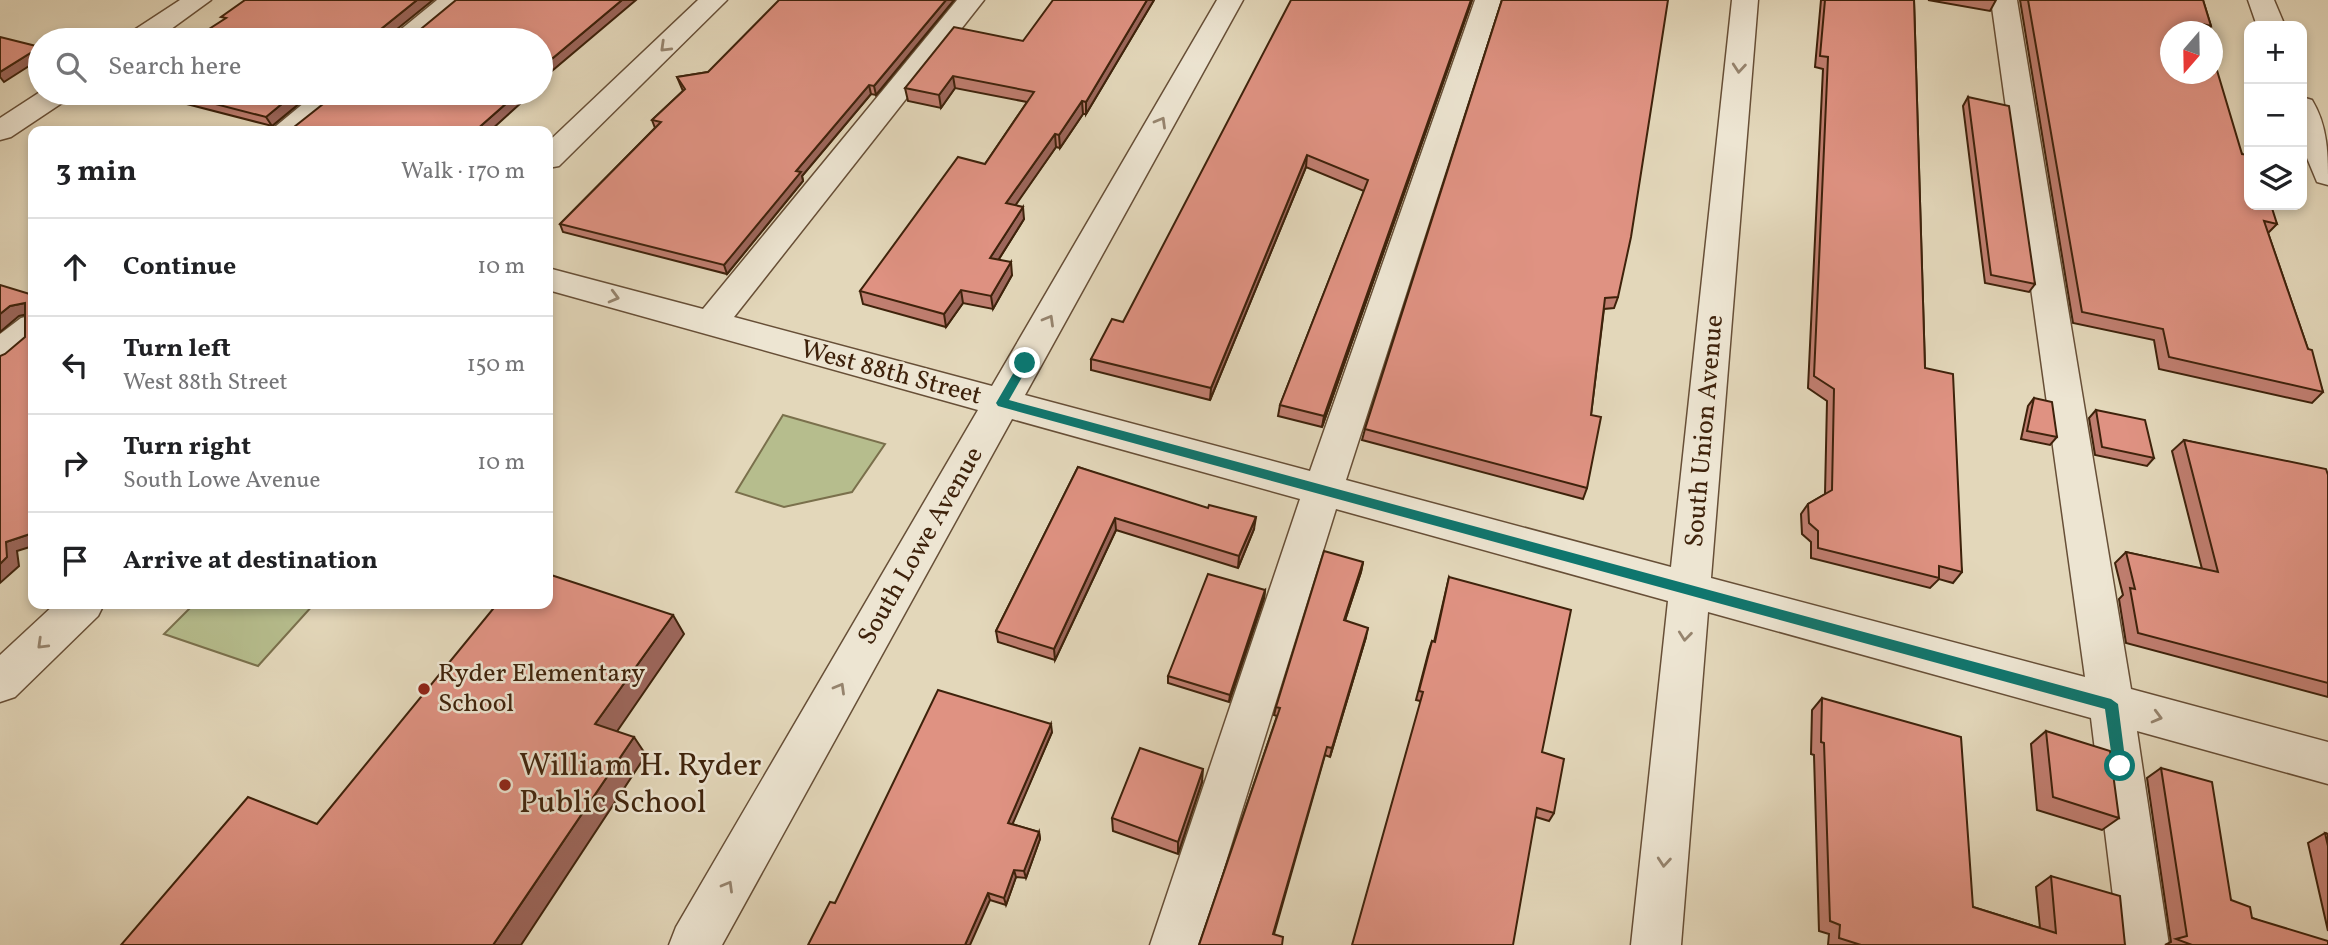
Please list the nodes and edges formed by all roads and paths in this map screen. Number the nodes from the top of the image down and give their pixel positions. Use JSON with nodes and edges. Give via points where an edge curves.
{"nodes":[{"id":1,"x":198,"y":0,"type":"edge"},
{"id":2,"x":454,"y":0,"type":"edge"},
{"id":3,"x":714,"y":0,"type":"edge"},
{"id":4,"x":971,"y":0,"type":"edge"},
{"id":5,"x":1230,"y":0,"type":"edge"},
{"id":6,"x":1488,"y":0,"type":"edge"},
{"id":7,"x":1745,"y":0,"type":"edge"},
{"id":8,"x":2004,"y":0,"type":"edge"},
{"id":9,"x":2261,"y":0,"type":"edge"},
{"id":10,"x":2269,"y":21,"type":"edge"},
{"id":11,"x":156,"y":28,"type":"edge"},
{"id":12,"x":418,"y":28,"type":"edge"},
{"id":13,"x":40,"y":105,"type":"edge"},
{"id":14,"x":319,"y":105,"type":"edge"},
{"id":15,"x":2307,"y":119,"type":"edge"},
{"id":16,"x":291,"y":126,"type":"edge"},
{"id":17,"x":0,"y":131,"type":"edge"},
{"id":18,"x":28,"y":138,"type":"edge"},
{"id":19,"x":553,"y":154,"type":"edge"},
{"id":20,"x":2328,"y":174,"type":"edge"},
{"id":21,"x":553,"y":280,"type":"edge"},
{"id":22,"x":710,"y":324,"type":"junction"},
{"id":23,"x":28,"y":331,"type":"edge"},
{"id":24,"x":0,"y":353,"type":"edge"},
{"id":25,"x":1002,"y":403,"type":"junction"},
{"id":26,"x":1323,"y":490,"type":"junction"},
{"id":27,"x":1690,"y":589,"type":"junction"},
{"id":28,"x":78,"y":609,"type":"edge"},
{"id":29,"x":0,"y":683,"type":"edge"},
{"id":30,"x":2111,"y":704,"type":"junction"},
{"id":31,"x":2328,"y":763,"type":"edge"},
{"id":32,"x":694,"y":945,"type":"edge"},
{"id":33,"x":1175,"y":945,"type":"edge"},
{"id":34,"x":1656,"y":945,"type":"edge"},
{"id":35,"x":2144,"y":945,"type":"edge"}],
"edges":[{"from":1,"to":11,"type":"street"},
{"from":2,"to":12,"type":"street"},
{"from":3,"to":19,"type":"street","one_way":true},
{"from":4,"to":22,"type":"street"},
{"from":25,"to":5,"type":"street","name":"South Lowe Avenue","one_way":true},
{"from":6,"to":26,"type":"street"},
{"from":7,"to":27,"type":"street","name":"South Union Avenue","one_way":true},
{"from":8,"to":30,"type":"street"},
{"from":9,"to":10,"type":"street"},
{"from":13,"to":17,"type":"street"},
{"from":14,"to":16,"type":"street"},
{"from":15,"to":20,"type":"street"},
{"from":17,"to":18,"type":"street"},
{"from":21,"to":22,"type":"street","name":"West 88th Street","one_way":true},
{"from":22,"to":25,"type":"street","name":"West 88th Street"},
{"from":23,"to":24,"type":"street"},
{"from":25,"to":26,"type":"street","name":"West 88th Street"},
{"from":32,"to":25,"type":"street","name":"South Lowe Avenue","one_way":true},
{"from":26,"to":27,"type":"street","name":"West 88th Street"},
{"from":26,"to":33,"type":"street"},
{"from":27,"to":30,"type":"street","name":"West 88th Street"},
{"from":27,"to":34,"type":"street","name":"South Union Avenue","one_way":true},
{"from":28,"to":29,"type":"street","one_way":true},
{"from":30,"to":31,"type":"street","name":"West 88th Street","one_way":true},
{"from":30,"to":35,"type":"street"}]}
